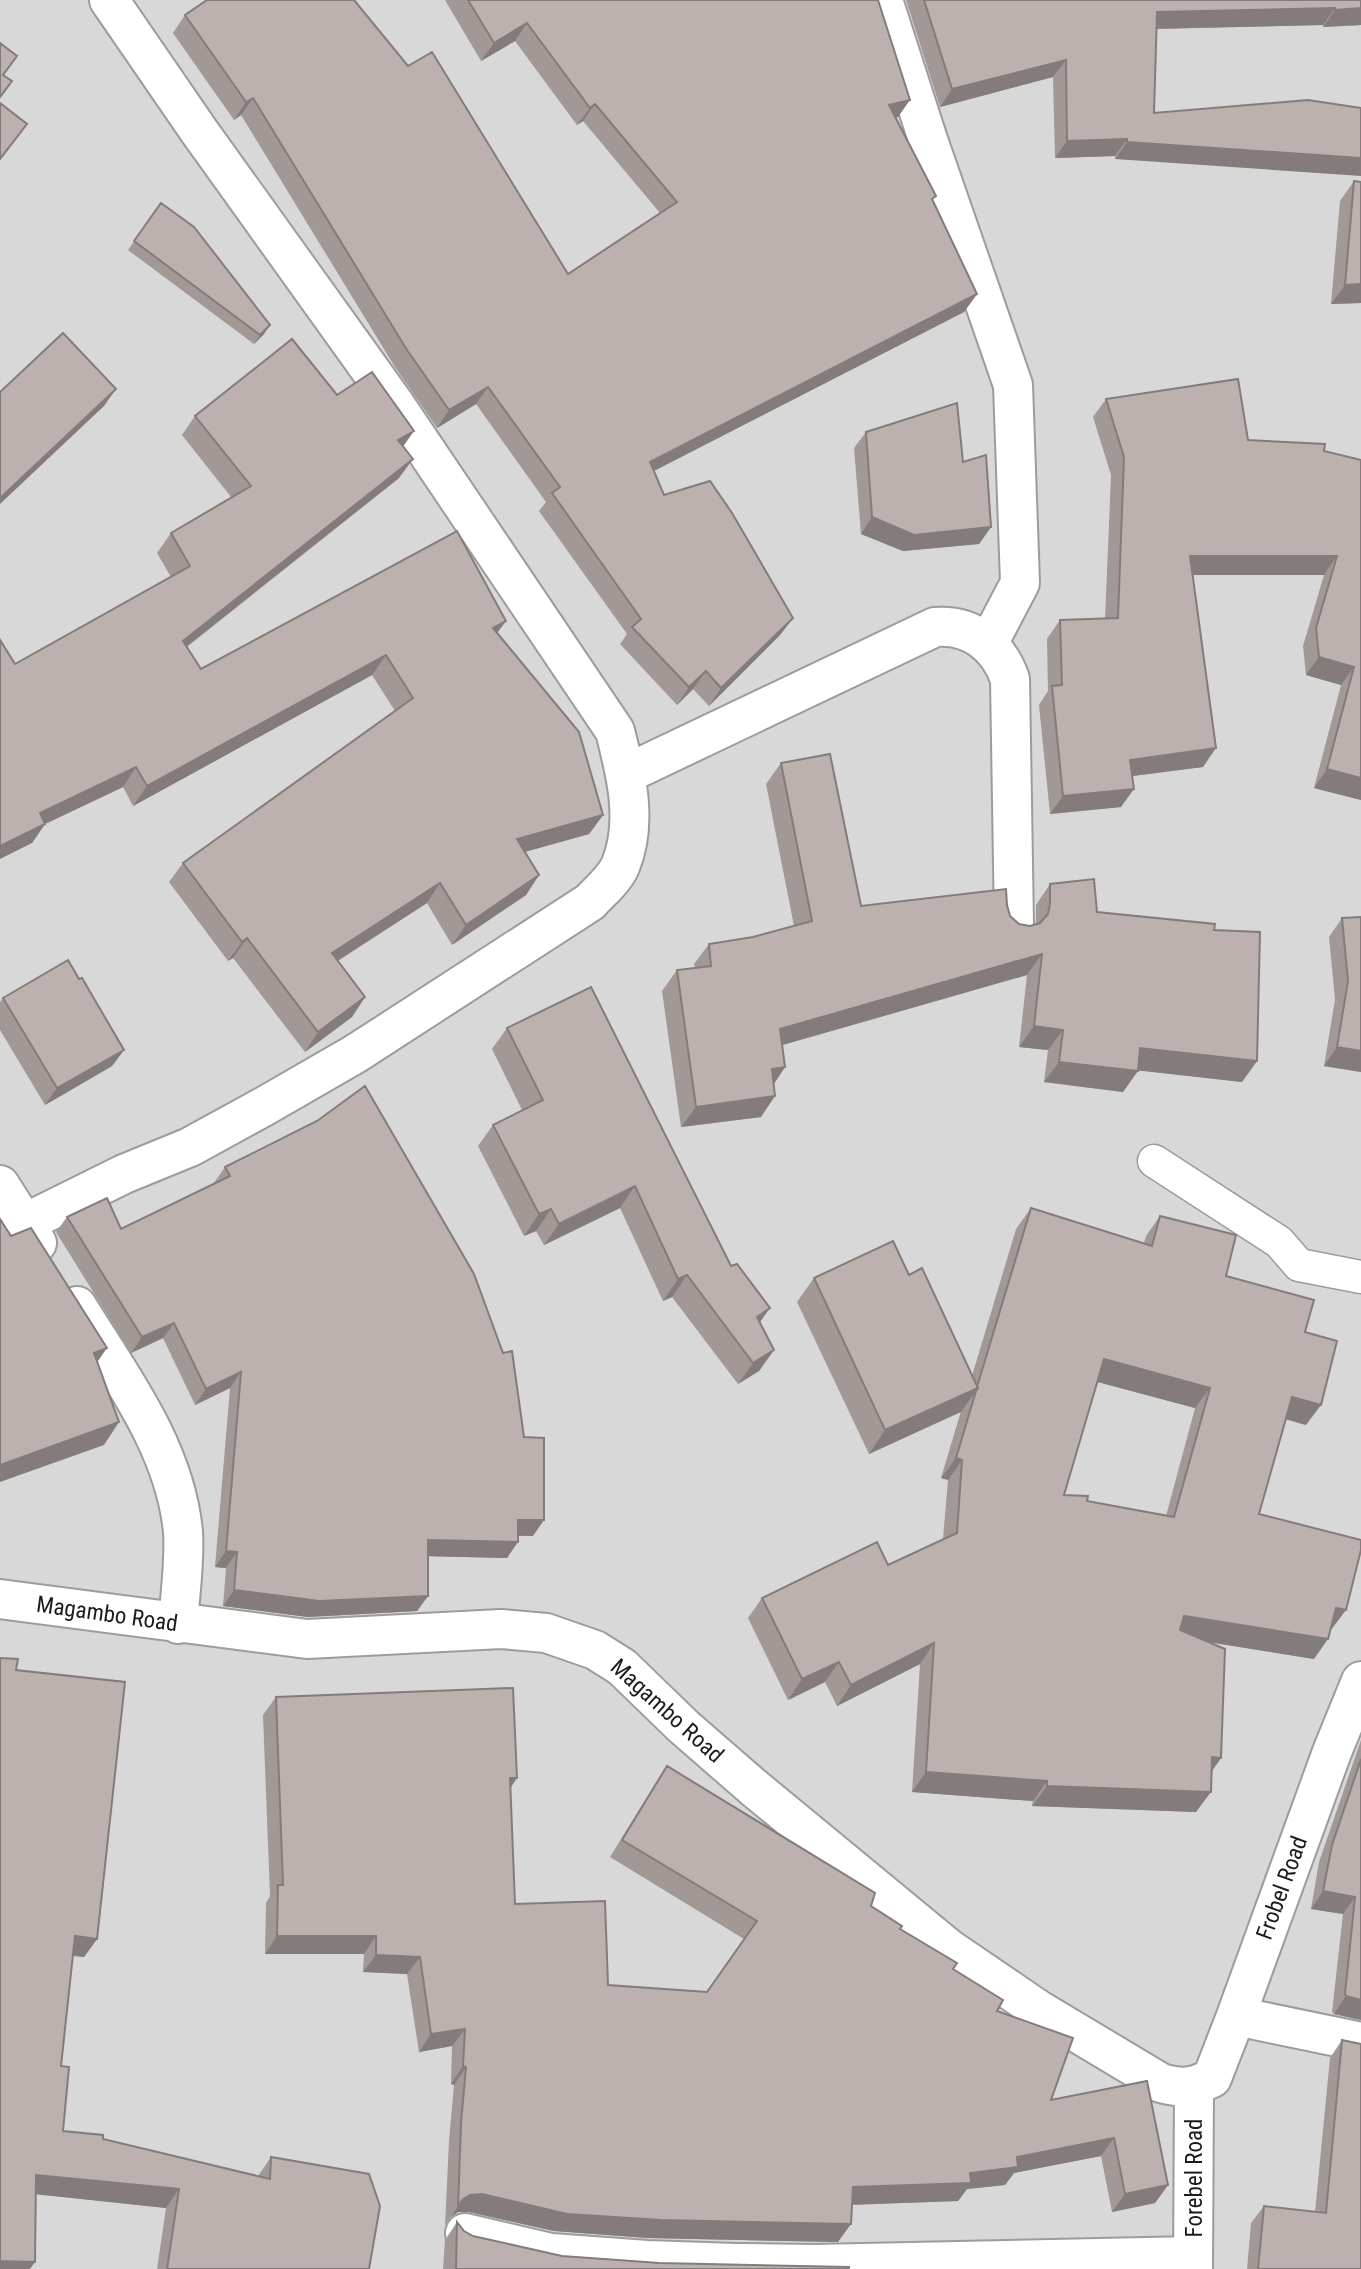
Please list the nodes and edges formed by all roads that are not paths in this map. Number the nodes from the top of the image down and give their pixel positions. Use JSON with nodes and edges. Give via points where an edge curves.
{"nodes":[{"id":1,"x":109,"y":0,"type":"edge"},
{"id":2,"x":883,"y":0,"type":"edge"},
{"id":3,"x":988,"y":644,"type":"junction"},
{"id":4,"x":626,"y":774,"type":"junction"},
{"id":5,"x":1014,"y":925,"type":"edge"},
{"id":6,"x":1154,"y":1161,"type":"dead end"},
{"id":7,"x":0,"y":1185,"type":"edge"},
{"id":8,"x":25,"y":1223,"type":"junction"},
{"id":9,"x":1361,"y":1277,"type":"edge"},
{"id":10,"x":0,"y":1599,"type":"edge"},
{"id":11,"x":178,"y":1624,"type":"junction"},
{"id":12,"x":1361,"y":1681,"type":"edge"},
{"id":13,"x":1236,"y":2016,"type":"junction"},
{"id":14,"x":1361,"y":2042,"type":"edge"},
{"id":15,"x":1195,"y":2087,"type":"junction"},
{"id":16,"x":465,"y":2233,"type":"edge"},
{"id":17,"x":1193,"y":2263,"type":"edge"}],
"edges":[{"from":1,"to":4,"type":"street","via":[[394,403],[615,731]]},
{"from":2,"to":3,"type":"street","via":[[1013,385],[1020,583]]},
{"from":3,"to":4,"type":"street","via":[[972,632],[934,627]]},
{"from":3,"to":5,"type":"street","via":[[1005,663],[1010,679]]},
{"from":4,"to":8,"type":"street","via":[[630,828],[621,867],[590,902],[355,1054],[263,1107],[190,1147]]},
{"from":6,"to":9,"type":"lane","via":[[1279,1242],[1299,1265]]},
{"from":7,"to":8,"type":"street"},
{"from":8,"to":11,"type":"street","via":[[141,1409],[170,1469],[183,1532]]},
{"from":10,"to":11,"type":"street","name":"Magambo Road"},
{"from":11,"to":15,"type":"street","name":"Magambo Road","via":[[307,1639],[501,1629],[546,1633],[595,1650],[622,1667],[753,1787],[948,1948],[1039,2010],[1161,2083]]},
{"from":12,"to":13,"type":"street","name":"Frobel Road"},
{"from":13,"to":14,"type":"street"},
{"from":13,"to":15,"type":"street","name":"Frobel Road","via":[[1212,2078]]},
{"from":15,"to":17,"type":"street","name":"Forebel Road"},
{"from":16,"to":17,"type":"street","via":[[551,2253],[723,2262]]}]}
